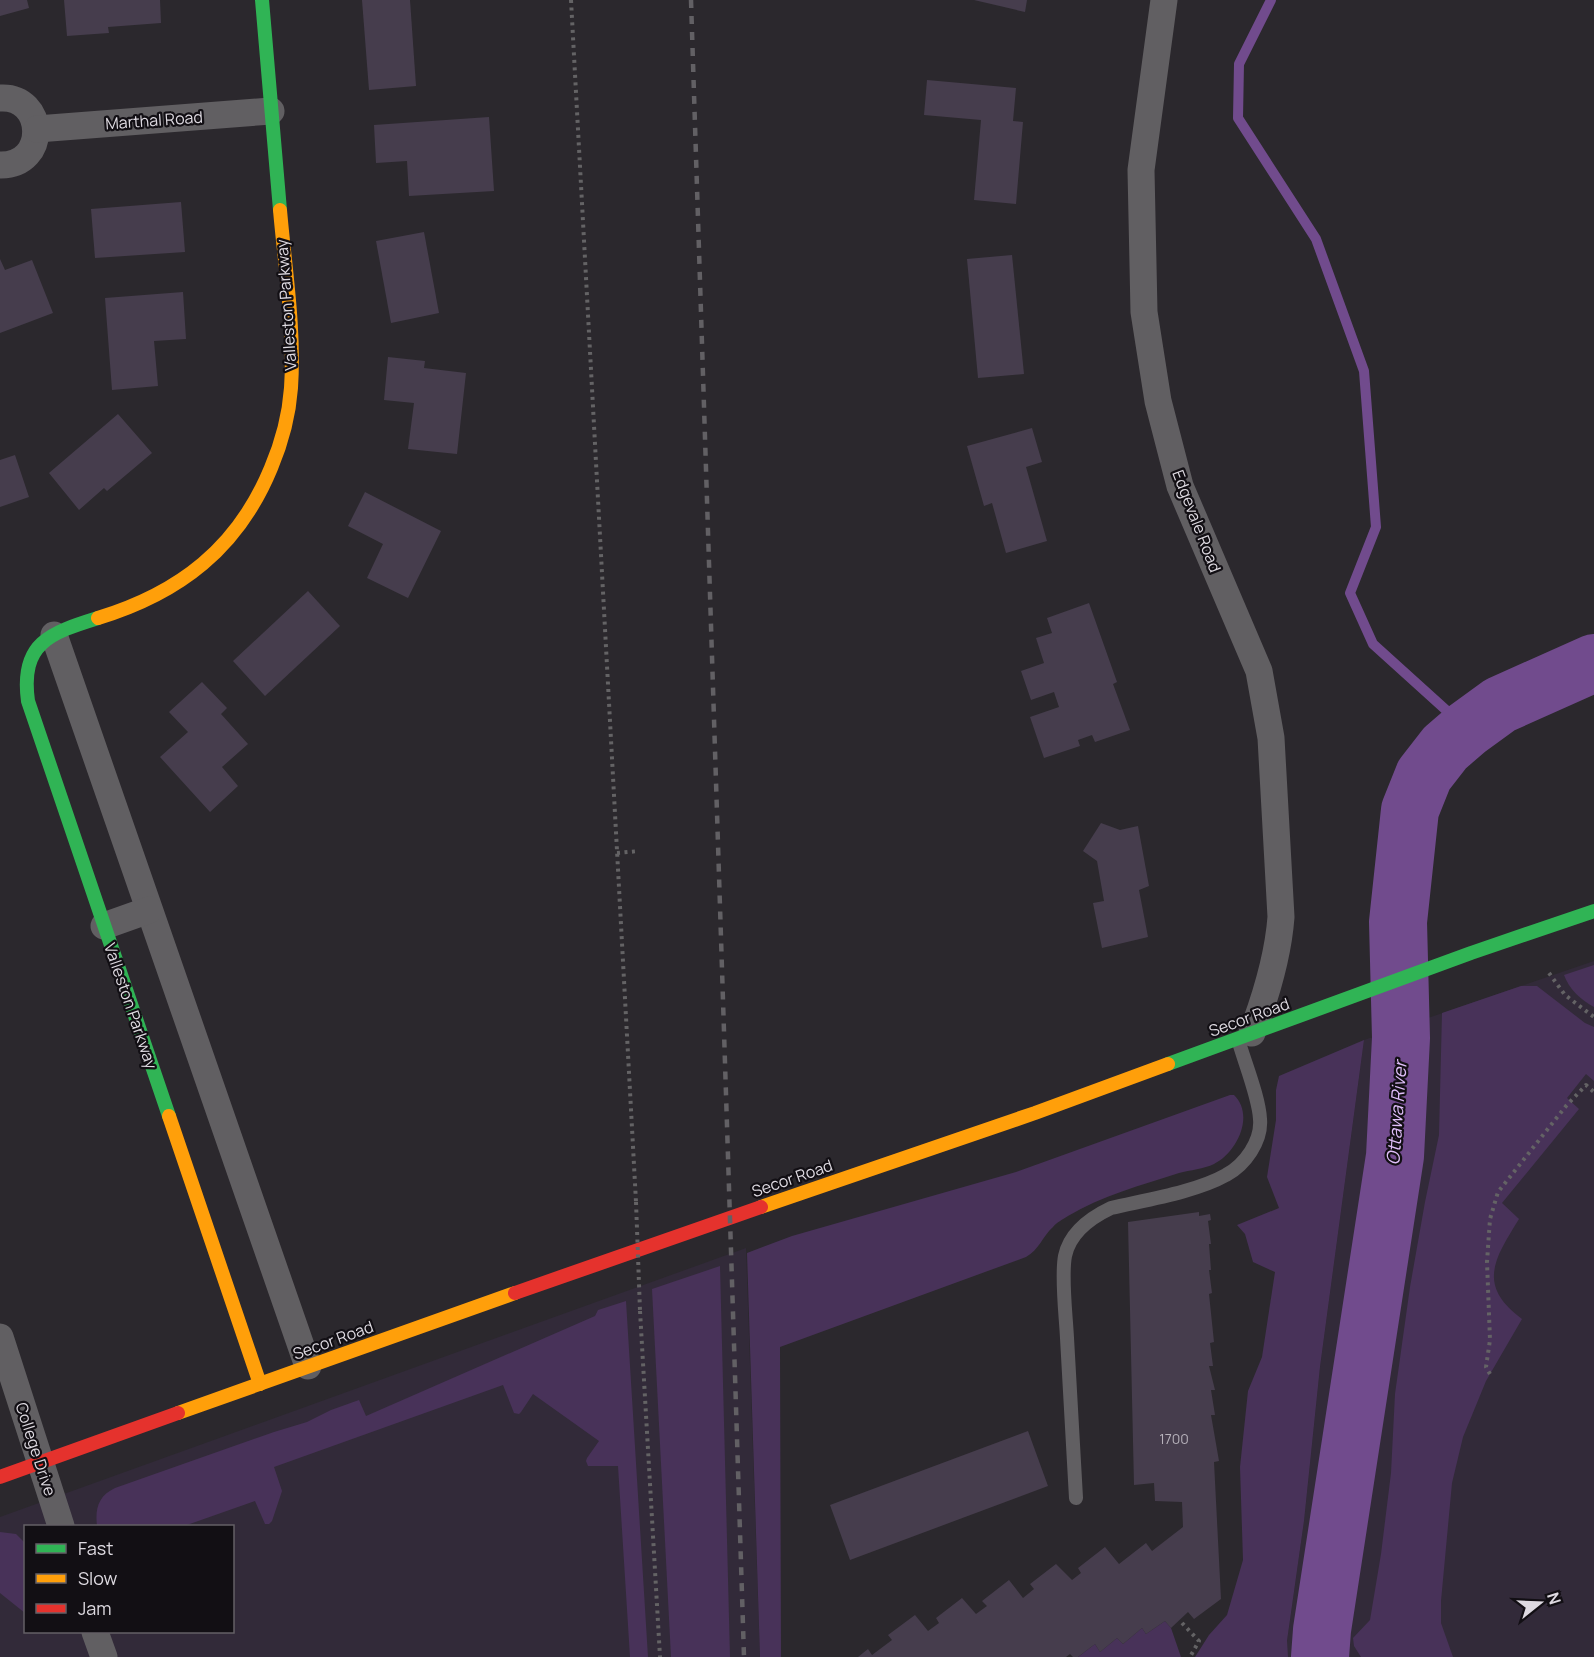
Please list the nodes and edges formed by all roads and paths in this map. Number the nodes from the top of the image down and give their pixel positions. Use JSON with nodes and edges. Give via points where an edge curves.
{"nodes":[{"id":1,"x":262,"y":0,"type":"edge"},
{"id":2,"x":571,"y":0,"type":"edge"},
{"id":3,"x":1164,"y":0,"type":"edge"},
{"id":4,"x":0,"y":98,"type":"edge"},
{"id":5,"x":271,"y":111,"type":"junction"},
{"id":6,"x":37,"y":129,"type":"junction"},
{"id":7,"x":0,"y":165,"type":"edge"},
{"id":8,"x":54,"y":635,"type":"junction"},
{"id":9,"x":639,"y":851,"type":"dead end"},
{"id":10,"x":617,"y":853,"type":"junction"},
{"id":11,"x":149,"y":910,"type":"junction"},
{"id":12,"x":1594,"y":911,"type":"edge"},
{"id":13,"x":104,"y":926,"type":"junction"},
{"id":14,"x":1549,"y":974,"type":"dead end"},
{"id":15,"x":1594,"y":1017,"type":"edge"},
{"id":16,"x":1245,"y":1036,"type":"junction"},
{"id":17,"x":1594,"y":1092,"type":"edge"},
{"id":18,"x":0,"y":1337,"type":"edge"},
{"id":19,"x":308,"y":1366,"type":"junction"},
{"id":20,"x":1490,"y":1374,"type":"dead end"},
{"id":21,"x":260,"y":1384,"type":"junction"},
{"id":22,"x":40,"y":1463,"type":"junction"},
{"id":23,"x":0,"y":1477,"type":"edge"},
{"id":24,"x":1076,"y":1498,"type":"dead end"},
{"id":25,"x":60,"y":1525,"type":"edge"},
{"id":26,"x":1182,"y":1623,"type":"dead end"},
{"id":27,"x":96,"y":1633,"type":"edge"},
{"id":28,"x":104,"y":1657,"type":"edge"},
{"id":29,"x":660,"y":1657,"type":"edge"},
{"id":30,"x":1190,"y":1657,"type":"edge"}],
"edges":[{"from":1,"to":5,"type":"main road","name":"Valleston Parkway"},
{"from":2,"to":10,"type":"path"},
{"from":3,"to":16,"type":"street","name":"Edgevale Road","via":[[1141,170],[1144,312],[1158,401],[1180,486],[1258,671],[1271,738],[1280,936],[1267,990]]},
{"from":4,"to":6,"type":"street","via":[[25,106]]},
{"from":5,"to":6,"type":"street","name":"Marthal Road"},
{"from":5,"to":8,"type":"main road","name":"Valleston Parkway","via":[[292,387],[286,422],[262,489],[230,537],[211,558],[184,578],[129,608]]},
{"from":6,"to":7,"type":"street","via":[[30,151],[18,162]]},
{"from":8,"to":11,"type":"street"},
{"from":8,"to":13,"type":"main road","name":"Valleston Parkway","via":[[37,648],[28,667],[25,689]]},
{"from":9,"to":10,"type":"path"},
{"from":10,"to":29,"type":"path","bridge":true},
{"from":11,"to":13,"type":"street"},
{"from":11,"to":19,"type":"street"},
{"from":12,"to":16,"type":"main road","name":"Secor Road"},
{"from":13,"to":21,"type":"main road","name":"Valleston Parkway"},
{"from":14,"to":15,"type":"path","via":[[1565,994]]},
{"from":16,"to":19,"type":"main road","name":"Secor Road"},
{"from":16,"to":24,"type":"lane","via":[[1261,1121],[1246,1159],[1225,1176],[1205,1184],[1111,1208],[1080,1228],[1065,1256]]},
{"from":17,"to":20,"type":"path","via":[[1586,1085],[1497,1192],[1490,1219],[1487,1262],[1490,1340],[1486,1367]]},
{"from":18,"to":22,"type":"street","name":"College Drive"},
{"from":19,"to":21,"type":"main road","name":"Secor Road"},
{"from":21,"to":22,"type":"main road","name":"Secor Road"},
{"from":22,"to":23,"type":"main road","name":"Secor Road"},
{"from":22,"to":25,"type":"street","name":"College Drive"},
{"from":26,"to":30,"type":"path","via":[[1199,1641]]},
{"from":27,"to":28,"type":"street"}]}
